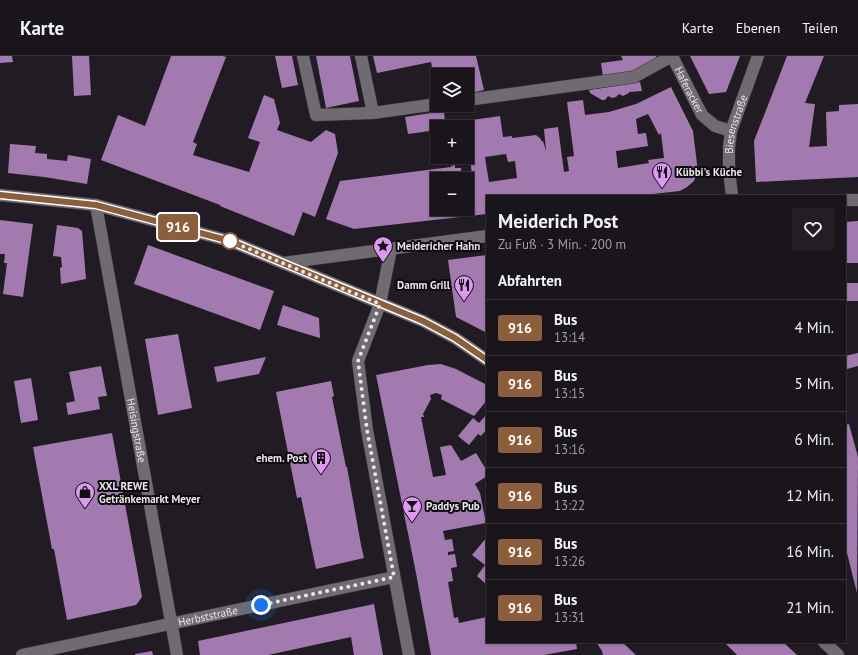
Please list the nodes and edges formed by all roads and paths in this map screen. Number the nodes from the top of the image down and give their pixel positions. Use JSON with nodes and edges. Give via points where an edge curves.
{"nodes":[{"id":1,"x":303,"y":56,"type":"edge"},
{"id":2,"x":360,"y":56,"type":"edge"},
{"id":3,"x":672,"y":56,"type":"edge"},
{"id":4,"x":758,"y":56,"type":"edge"},
{"id":5,"x":474,"y":99,"type":"edge"},
{"id":6,"x":430,"y":105,"type":"edge"},
{"id":7,"x":373,"y":113,"type":"junction"},
{"id":8,"x":732,"y":131,"type":"junction"},
{"id":9,"x":0,"y":195,"type":"edge"},
{"id":10,"x":732,"y":195,"type":"edge"},
{"id":11,"x":846,"y":200,"type":"edge"},
{"id":12,"x":858,"y":200,"type":"edge"},
{"id":13,"x":96,"y":205,"type":"junction"},
{"id":14,"x":486,"y":236,"type":"edge"},
{"id":15,"x":391,"y":249,"type":"junction"},
{"id":16,"x":283,"y":263,"type":"junction"},
{"id":17,"x":380,"y":304,"type":"junction"},
{"id":18,"x":486,"y":359,"type":"edge"},
{"id":19,"x":394,"y":577,"type":"junction"},
{"id":20,"x":172,"y":623,"type":"junction"},
{"id":21,"x":825,"y":643,"type":"edge"},
{"id":22,"x":22,"y":655,"type":"edge"},
{"id":23,"x":177,"y":655,"type":"edge"},
{"id":24,"x":409,"y":655,"type":"edge"},
{"id":25,"x":838,"y":655,"type":"edge"}],
"edges":[{"from":1,"to":7,"type":"street","via":[[316,115]]},
{"from":2,"to":7,"type":"street"},
{"from":3,"to":5,"type":"street","via":[[634,77]]},
{"from":3,"to":8,"type":"street","name":"Haferacker","via":[[702,115],[715,126]]},
{"from":4,"to":8,"type":"street","name":"Biesenstraße"},
{"from":6,"to":7,"type":"street"},
{"from":8,"to":10,"type":"street","name":"Biesenstraße","via":[[729,147]]},
{"from":9,"to":13,"type":"street"},
{"from":11,"to":12,"type":"street"},
{"from":13,"to":16,"type":"street","via":[[230,241]]},
{"from":13,"to":20,"type":"street","name":"Heisingstraße"},
{"from":14,"to":15,"type":"street"},
{"from":15,"to":16,"type":"street"},
{"from":15,"to":17,"type":"street"},
{"from":16,"to":17,"type":"street"},
{"from":17,"to":18,"type":"street","via":[[423,321],[455,338]]},
{"from":17,"to":19,"type":"street","via":[[358,361],[367,430]]},
{"from":19,"to":20,"type":"street","name":"Herbststraße"},
{"from":19,"to":24,"type":"street"},
{"from":20,"to":22,"type":"street","name":"Herbststraße"},
{"from":20,"to":23,"type":"street","name":"Heisingstraße"},
{"from":21,"to":25,"type":"street"}]}
